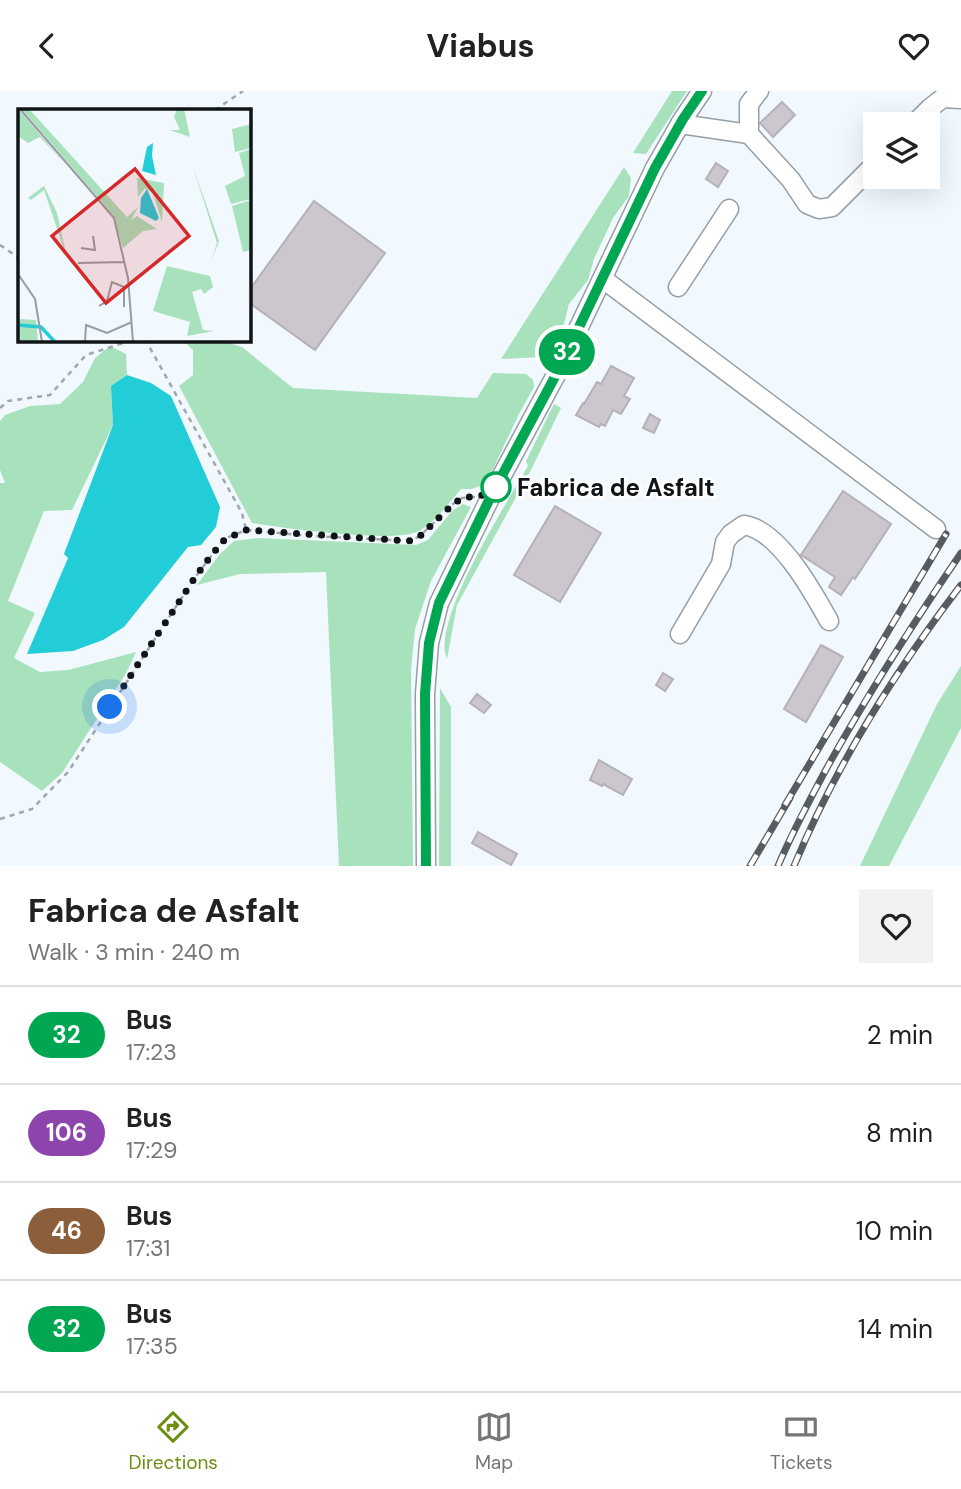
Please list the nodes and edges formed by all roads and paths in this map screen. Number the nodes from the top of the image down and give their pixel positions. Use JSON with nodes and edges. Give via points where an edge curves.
{"nodes":[{"id":1,"x":243,"y":91,"type":"edge"},
{"id":2,"x":702,"y":91,"type":"edge"},
{"id":3,"x":759,"y":91,"type":"edge"},
{"id":4,"x":961,"y":99,"type":"edge"},
{"id":5,"x":216,"y":109,"type":"edge"},
{"id":6,"x":926,"y":112,"type":"edge"},
{"id":7,"x":680,"y":124,"type":"junction"},
{"id":8,"x":749,"y":134,"type":"junction"},
{"id":9,"x":863,"y":175,"type":"edge"},
{"id":10,"x":729,"y":209,"type":"dead end"},
{"id":11,"x":0,"y":246,"type":"edge"},
{"id":12,"x":18,"y":257,"type":"edge"},
{"id":13,"x":603,"y":279,"type":"junction"},
{"id":14,"x":678,"y":287,"type":"dead end"},
{"id":15,"x":130,"y":341,"type":"edge"},
{"id":16,"x":146,"y":341,"type":"edge"},
{"id":17,"x":0,"y":408,"type":"edge"},
{"id":18,"x":492,"y":494,"type":"junction"},
{"id":19,"x":936,"y":529,"type":"dead end"},
{"id":20,"x":246,"y":530,"type":"junction"},
{"id":21,"x":829,"y":621,"type":"dead end"},
{"id":22,"x":680,"y":634,"type":"dead end"},
{"id":23,"x":0,"y":819,"type":"edge"},
{"id":24,"x":426,"y":866,"type":"edge"}],
"edges":[{"from":1,"to":5,"type":"path"},
{"from":2,"to":7,"type":"street"},
{"from":3,"to":8,"type":"street","via":[[749,104]]},
{"from":4,"to":6,"type":"street","via":[[943,99]]},
{"from":7,"to":8,"type":"street"},
{"from":7,"to":13,"type":"street"},
{"from":8,"to":9,"type":"street","via":[[807,204],[820,209],[832,207]]},
{"from":10,"to":14,"type":"street"},
{"from":11,"to":12,"type":"path"},
{"from":13,"to":18,"type":"street"},
{"from":13,"to":19,"type":"street"},
{"from":15,"to":17,"type":"path","via":[[86,355],[50,395],[8,401]]},
{"from":16,"to":20,"type":"path","via":[[242,513]]},
{"from":18,"to":20,"type":"path","via":[[462,498],[409,541]]},
{"from":18,"to":24,"type":"street","via":[[439,603],[429,643]]},
{"from":20,"to":23,"type":"path","via":[[225,539],[196,576],[68,772],[32,809]]},
{"from":21,"to":22,"type":"street","via":[[780,549],[760,531],[744,525],[730,534],[721,564]]}]}
